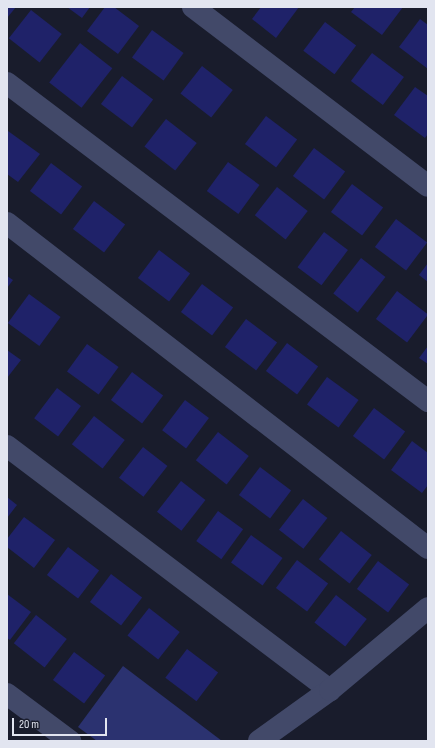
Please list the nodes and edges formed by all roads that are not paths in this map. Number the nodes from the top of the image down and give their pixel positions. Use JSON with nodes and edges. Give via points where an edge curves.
{"nodes":[{"id":1,"x":193,"y":7,"type":"edge"},
{"id":2,"x":7,"y":83,"type":"edge"},
{"id":3,"x":428,"y":186,"type":"edge"},
{"id":4,"x":7,"y":223,"type":"edge"},
{"id":5,"x":428,"y":401,"type":"edge"},
{"id":6,"x":7,"y":446,"type":"edge"},
{"id":7,"x":428,"y":548,"type":"edge"},
{"id":8,"x":428,"y":608,"type":"edge"},
{"id":9,"x":330,"y":690,"type":"junction"},
{"id":10,"x":7,"y":694,"type":"edge"},
{"id":11,"x":70,"y":741,"type":"edge"},
{"id":12,"x":259,"y":741,"type":"edge"}],
"edges":[{"from":1,"to":3,"type":"street"},
{"from":2,"to":5,"type":"street"},
{"from":4,"to":7,"type":"street"},
{"from":6,"to":9,"type":"street"},
{"from":8,"to":9,"type":"street"},
{"from":9,"to":12,"type":"street"},
{"from":10,"to":11,"type":"street"}]}
